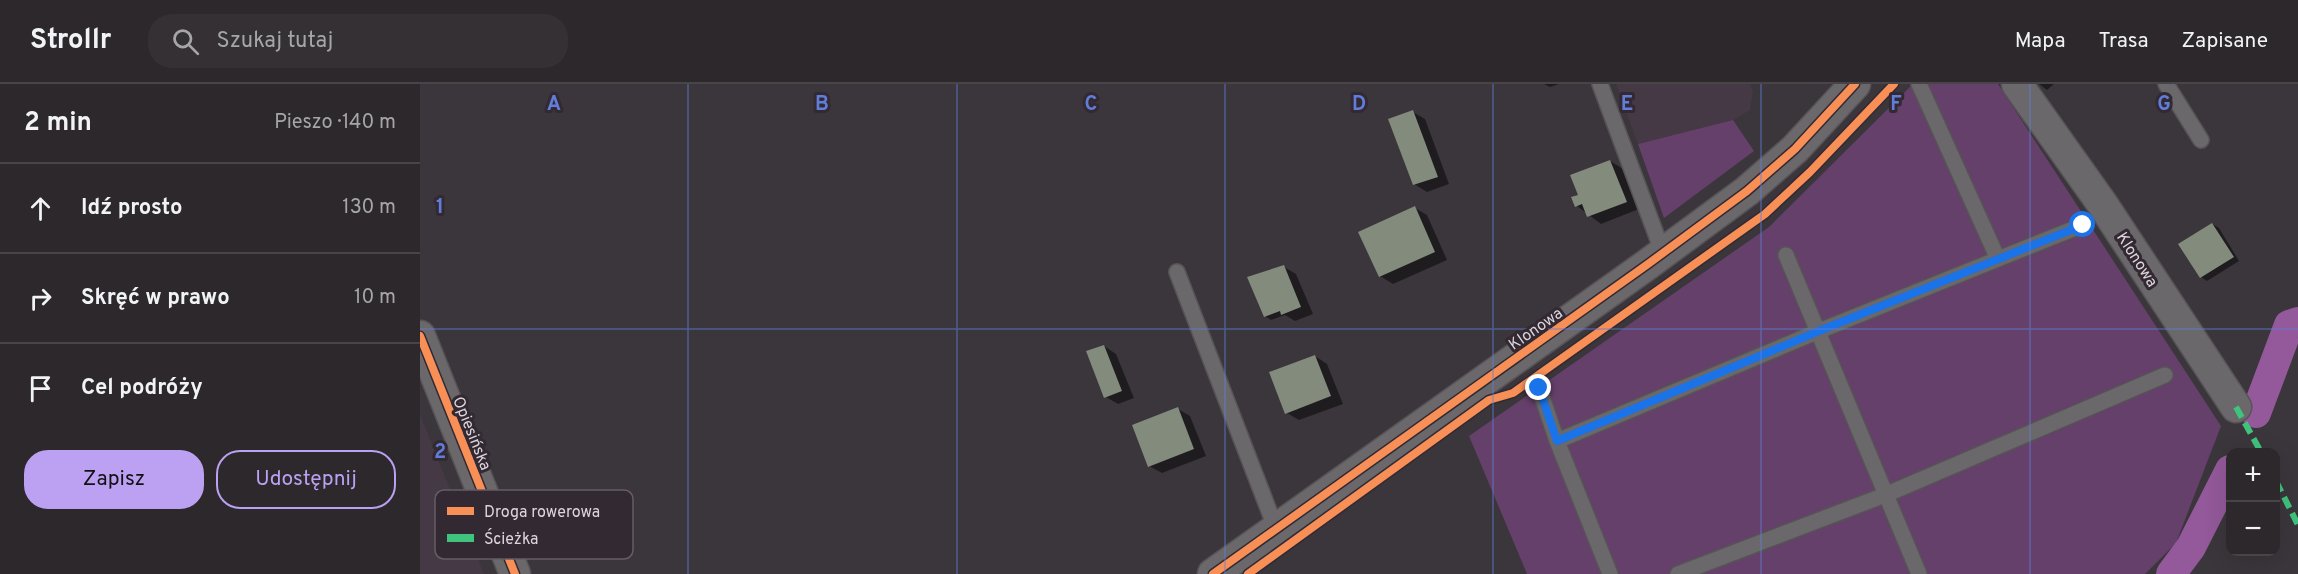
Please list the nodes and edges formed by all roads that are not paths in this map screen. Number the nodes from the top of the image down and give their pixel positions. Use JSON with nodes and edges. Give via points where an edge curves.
{"nodes":[{"id":1,"x":1600,"y":84,"type":"edge"},
{"id":2,"x":1855,"y":84,"type":"edge"},
{"id":3,"x":1919,"y":84,"type":"edge"},
{"id":4,"x":2017,"y":84,"type":"edge"},
{"id":5,"x":2166,"y":84,"type":"edge"},
{"id":6,"x":2201,"y":140,"type":"dead end"},
{"id":7,"x":2083,"y":225,"type":"dead end"},
{"id":8,"x":1663,"y":253,"type":"junction"},
{"id":9,"x":1786,"y":255,"type":"dead end"},
{"id":10,"x":1998,"y":259,"type":"junction"},
{"id":11,"x":1177,"y":272,"type":"dead end"},
{"id":12,"x":1819,"y":331,"type":"junction"},
{"id":13,"x":420,"y":336,"type":"edge"},
{"id":14,"x":2165,"y":375,"type":"dead end"},
{"id":15,"x":1539,"y":388,"type":"dead end"},
{"id":16,"x":2236,"y":407,"type":"dead end"},
{"id":17,"x":1557,"y":441,"type":"junction"},
{"id":18,"x":481,"y":490,"type":"edge"},
{"id":19,"x":1886,"y":495,"type":"junction"},
{"id":20,"x":1276,"y":529,"type":"junction"},
{"id":21,"x":509,"y":559,"type":"edge"},
{"id":22,"x":515,"y":574,"type":"edge"},
{"id":23,"x":1213,"y":574,"type":"edge"},
{"id":24,"x":1611,"y":574,"type":"edge"},
{"id":25,"x":1678,"y":574,"type":"edge"},
{"id":26,"x":1919,"y":574,"type":"edge"}],
"edges":[{"from":1,"to":8,"type":"lane"},
{"from":2,"to":8,"type":"street","name":"Klonowa","via":[[1795,149],[1747,191]]},
{"from":3,"to":10,"type":"lane"},
{"from":4,"to":16,"type":"street","name":"Klonowa","via":[[2103,205]]},
{"from":5,"to":6,"type":"lane"},
{"from":7,"to":10,"type":"lane"},
{"from":8,"to":20,"type":"street","name":"Klonowa"},
{"from":9,"to":12,"type":"lane"},
{"from":10,"to":12,"type":"lane"},
{"from":11,"to":20,"type":"lane"},
{"from":12,"to":17,"type":"lane"},
{"from":12,"to":19,"type":"lane"},
{"from":13,"to":18,"type":"street","name":"Opiesińska"},
{"from":14,"to":19,"type":"lane"},
{"from":15,"to":17,"type":"lane"},
{"from":17,"to":24,"type":"lane"},
{"from":19,"to":25,"type":"lane"},
{"from":19,"to":26,"type":"lane"},
{"from":20,"to":23,"type":"street","name":"Klonowa"},
{"from":21,"to":22,"type":"street","name":"Opiesińska"}]}
